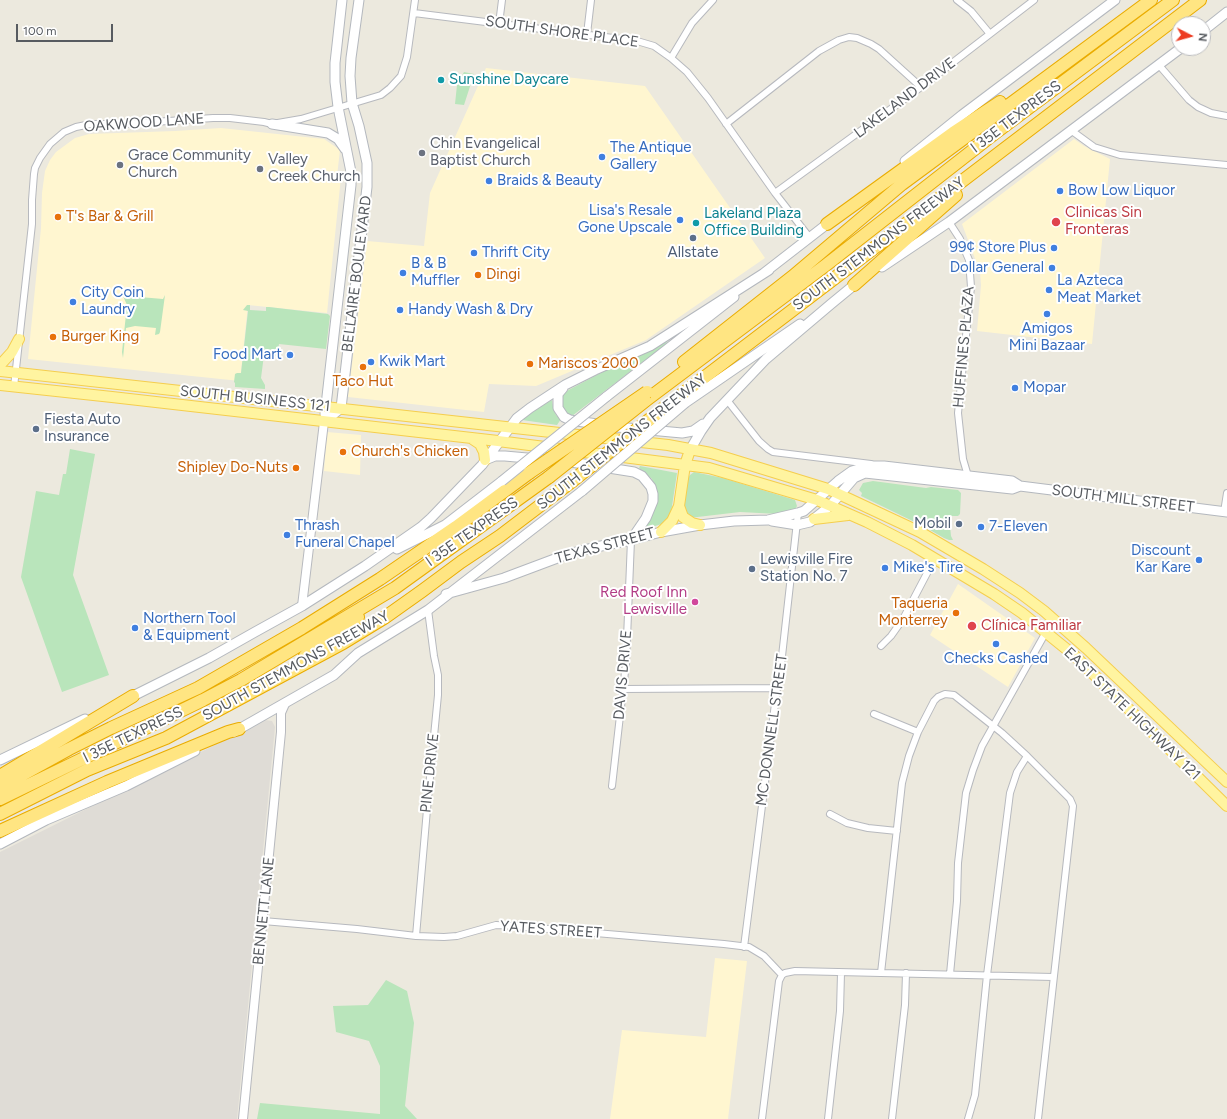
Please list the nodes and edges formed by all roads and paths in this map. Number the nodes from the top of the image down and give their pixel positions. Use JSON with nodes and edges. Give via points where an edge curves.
{"nodes":[{"id":1,"x":342,"y":0,"type":"edge"},
{"id":2,"x":359,"y":0,"type":"edge"},
{"id":3,"x":415,"y":0,"type":"edge"},
{"id":4,"x":502,"y":0,"type":"edge"},
{"id":5,"x":591,"y":0,"type":"edge"},
{"id":6,"x":713,"y":0,"type":"edge"},
{"id":7,"x":957,"y":0,"type":"edge"},
{"id":8,"x":1034,"y":0,"type":"edge"},
{"id":9,"x":1115,"y":0,"type":"edge"},
{"id":10,"x":1151,"y":0,"type":"edge"},
{"id":11,"x":1173,"y":0,"type":"edge"},
{"id":12,"x":1200,"y":0,"type":"edge"},
{"id":13,"x":1227,"y":12,"type":"edge"},
{"id":14,"x":414,"y":13,"type":"junction"},
{"id":15,"x":499,"y":24,"type":"junction"},
{"id":16,"x":1211,"y":25,"type":"edge"},
{"id":17,"x":1111,"y":29,"type":"junction"},
{"id":18,"x":587,"y":34,"type":"junction"},
{"id":19,"x":990,"y":34,"type":"junction"},
{"id":20,"x":1171,"y":55,"type":"edge"},
{"id":21,"x":671,"y":58,"type":"junction"},
{"id":22,"x":1158,"y":64,"type":"junction"},
{"id":23,"x":921,"y":87,"type":"junction"},
{"id":24,"x":352,"y":103,"type":"junction"},
{"id":25,"x":338,"y":107,"type":"junction"},
{"id":26,"x":1227,"y":116,"type":"edge"},
{"id":27,"x":272,"y":124,"type":"junction"},
{"id":28,"x":726,"y":124,"type":"junction"},
{"id":29,"x":1036,"y":124,"type":"junction"},
{"id":30,"x":1072,"y":130,"type":"junction"},
{"id":31,"x":348,"y":152,"type":"junction"},
{"id":32,"x":1227,"y":165,"type":"edge"},
{"id":33,"x":928,"y":186,"type":"junction"},
{"id":34,"x":775,"y":193,"type":"junction"},
{"id":35,"x":949,"y":222,"type":"junction"},
{"id":36,"x":827,"y":224,"type":"junction"},
{"id":37,"x":345,"y":234,"type":"junction"},
{"id":38,"x":361,"y":237,"type":"junction"},
{"id":39,"x":810,"y":238,"type":"junction"},
{"id":40,"x":769,"y":270,"type":"junction"},
{"id":41,"x":792,"y":277,"type":"junction"},
{"id":42,"x":854,"y":285,"type":"junction"},
{"id":43,"x":831,"y":304,"type":"junction"},
{"id":44,"x":19,"y":339,"type":"junction"},
{"id":45,"x":0,"y":365,"type":"edge"},
{"id":46,"x":0,"y":371,"type":"edge"},
{"id":47,"x":16,"y":372,"type":"junction"},
{"id":48,"x":114,"y":383,"type":"junction"},
{"id":49,"x":0,"y":385,"type":"edge"},
{"id":50,"x":130,"y":385,"type":"junction"},
{"id":51,"x":565,"y":385,"type":"junction"},
{"id":52,"x":14,"y":387,"type":"junction"},
{"id":53,"x":646,"y":396,"type":"junction"},
{"id":54,"x":112,"y":397,"type":"junction"},
{"id":55,"x":128,"y":399,"type":"junction"},
{"id":56,"x":727,"y":400,"type":"junction"},
{"id":57,"x":326,"y":407,"type":"junction"},
{"id":58,"x":341,"y":408,"type":"junction"},
{"id":59,"x":710,"y":418,"type":"junction"},
{"id":60,"x":438,"y":419,"type":"junction"},
{"id":61,"x":324,"y":422,"type":"junction"},
{"id":62,"x":510,"y":427,"type":"junction"},
{"id":63,"x":405,"y":431,"type":"junction"},
{"id":64,"x":471,"y":438,"type":"junction"},
{"id":65,"x":498,"y":441,"type":"junction"},
{"id":66,"x":690,"y":450,"type":"junction"},
{"id":67,"x":485,"y":460,"type":"junction"},
{"id":68,"x":685,"y":465,"type":"junction"},
{"id":69,"x":880,"y":470,"type":"junction"},
{"id":70,"x":968,"y":480,"type":"junction"},
{"id":71,"x":828,"y":489,"type":"junction"},
{"id":72,"x":1227,"y":494,"type":"edge"},
{"id":73,"x":841,"y":495,"type":"junction"},
{"id":74,"x":817,"y":500,"type":"junction"},
{"id":75,"x":679,"y":506,"type":"junction"},
{"id":76,"x":830,"y":506,"type":"junction"},
{"id":77,"x":1226,"y":512,"type":"edge"},
{"id":78,"x":798,"y":513,"type":"junction"},
{"id":79,"x":849,"y":515,"type":"junction"},
{"id":80,"x":768,"y":520,"type":"junction"},
{"id":81,"x":814,"y":520,"type":"junction"},
{"id":82,"x":700,"y":525,"type":"junction"},
{"id":83,"x":797,"y":526,"type":"junction"},
{"id":84,"x":661,"y":532,"type":"junction"},
{"id":85,"x":631,"y":540,"type":"junction"},
{"id":86,"x":935,"y":558,"type":"junction"},
{"id":87,"x":365,"y":566,"type":"junction"},
{"id":88,"x":395,"y":588,"type":"junction"},
{"id":89,"x":446,"y":594,"type":"junction"},
{"id":90,"x":302,"y":606,"type":"junction"},
{"id":91,"x":428,"y":610,"type":"junction"},
{"id":92,"x":1056,"y":622,"type":"junction"},
{"id":93,"x":1046,"y":632,"type":"junction"},
{"id":94,"x":881,"y":646,"type":"dead end"},
{"id":95,"x":777,"y":688,"type":"junction"},
{"id":96,"x":623,"y":689,"type":"junction"},
{"id":97,"x":133,"y":696,"type":"junction"},
{"id":98,"x":238,"y":699,"type":"junction"},
{"id":99,"x":285,"y":704,"type":"junction"},
{"id":100,"x":1146,"y":705,"type":"junction"},
{"id":101,"x":874,"y":714,"type":"dead end"},
{"id":102,"x":1135,"y":717,"type":"junction"},
{"id":103,"x":994,"y":726,"type":"junction"},
{"id":104,"x":239,"y":730,"type":"junction"},
{"id":105,"x":918,"y":732,"type":"junction"},
{"id":106,"x":1028,"y":756,"type":"junction"},
{"id":107,"x":0,"y":760,"type":"edge"},
{"id":108,"x":0,"y":776,"type":"edge"},
{"id":109,"x":1227,"y":782,"type":"edge"},
{"id":110,"x":612,"y":786,"type":"dead end"},
{"id":111,"x":0,"y":787,"type":"edge"},
{"id":112,"x":0,"y":799,"type":"edge"},
{"id":113,"x":1226,"y":802,"type":"edge"},
{"id":114,"x":0,"y":814,"type":"edge"},
{"id":115,"x":830,"y":814,"type":"dead end"},
{"id":116,"x":0,"y":831,"type":"edge"},
{"id":117,"x":897,"y":832,"type":"junction"},
{"id":118,"x":0,"y":844,"type":"edge"},
{"id":119,"x":263,"y":921,"type":"junction"},
{"id":120,"x":416,"y":936,"type":"junction"},
{"id":121,"x":744,"y":947,"type":"junction"},
{"id":122,"x":841,"y":972,"type":"junction"},
{"id":123,"x":881,"y":973,"type":"junction"},
{"id":124,"x":906,"y":973,"type":"junction"},
{"id":125,"x":950,"y":974,"type":"junction"},
{"id":126,"x":782,"y":975,"type":"junction"},
{"id":127,"x":987,"y":975,"type":"junction"},
{"id":128,"x":1053,"y":977,"type":"junction"},
{"id":129,"x":243,"y":1119,"type":"edge"},
{"id":130,"x":762,"y":1119,"type":"edge"},
{"id":131,"x":828,"y":1119,"type":"edge"},
{"id":132,"x":892,"y":1119,"type":"edge"},
{"id":133,"x":968,"y":1119,"type":"edge"},
{"id":134,"x":1038,"y":1119,"type":"edge"}],
"edges":[{"from":1,"to":25,"type":"main road","name":"BELLAIRE BOULEVARD","via":[[334,71]]},
{"from":2,"to":24,"type":"main road","name":"BELLAIRE BOULEVARD","via":[[350,66]]},
{"from":3,"to":14,"type":"street","name":"OAKWOOD LANE"},
{"from":4,"to":15,"type":"street"},
{"from":5,"to":18,"type":"street"},
{"from":6,"to":21,"type":"street","via":[[692,24]]},
{"from":7,"to":19,"type":"street","via":[[971,11]]},
{"from":8,"to":19,"type":"street","name":"LAKELAND DRIVE"},
{"from":9,"to":36,"type":"main road","via":[[962,115]]},
{"from":10,"to":17,"type":"highway","name":"SOUTH STEMMONS FREEWAY"},
{"from":11,"to":33,"type":"highway","name":"I 35E TEXPRESS"},
{"from":12,"to":29,"type":"highway","name":"SOUTH STEMMONS FREEWAY"},
{"from":13,"to":16,"type":"main road"},
{"from":14,"to":15,"type":"street","name":"SOUTH SHORE PLACE"},
{"from":14,"to":24,"type":"street","name":"OAKWOOD LANE","via":[[407,57],[401,76],[380,95]]},
{"from":15,"to":18,"type":"street","name":"SOUTH SHORE PLACE"},
{"from":17,"to":36,"type":"highway","via":[[953,133]]},
{"from":17,"to":41,"type":"highway","name":"SOUTH STEMMONS FREEWAY","via":[[902,184]]},
{"from":18,"to":21,"type":"street","name":"SOUTH SHORE PLACE","via":[[637,41],[654,46]]},
{"from":19,"to":23,"type":"street","name":"LAKELAND DRIVE"},
{"from":20,"to":22,"type":"main road","name":"SOUTH STEMMONS FREEWAY"},
{"from":21,"to":28,"type":"street","name":"SOUTH SHORE PLACE","via":[[687,72]]},
{"from":22,"to":26,"type":"street","via":[[1198,107]]},
{"from":22,"to":30,"type":"main road","name":"SOUTH STEMMONS FREEWAY"},
{"from":23,"to":28,"type":"street","via":[[871,44],[849,37],[819,51]]},
{"from":23,"to":34,"type":"street","name":"LAKELAND DRIVE"},
{"from":24,"to":25,"type":"street","name":"OAKWOOD LANE"},
{"from":24,"to":38,"type":"main road","name":"BELLAIRE BOULEVARD","via":[[367,163]]},
{"from":25,"to":27,"type":"street","name":"OAKWOOD LANE","via":[[301,119]]},
{"from":25,"to":31,"type":"main road","name":"BELLAIRE BOULEVARD"},
{"from":27,"to":31,"type":"main road","via":[[328,133],[338,139]]},
{"from":27,"to":44,"type":"street","name":"OAKWOOD LANE","via":[[230,118],[91,124],[76,127],[57,137],[35,168],[32,186],[32,224]]},
{"from":28,"to":34,"type":"street","name":"SOUTH SHORE PLACE"},
{"from":29,"to":42,"type":"highway"},
{"from":29,"to":98,"type":"highway","name":"SOUTH STEMMONS FREEWAY","bridge":true,"via":[[500,536],[384,618]]},
{"from":30,"to":32,"type":"street","via":[[1094,147],[1120,155]]},
{"from":30,"to":35,"type":"main road","name":"SOUTH STEMMONS FREEWAY"},
{"from":31,"to":37,"type":"main road","name":"BELLAIRE BOULEVARD","via":[[351,185]]},
{"from":33,"to":41,"type":"highway","via":[[813,270]]},
{"from":33,"to":53,"type":"highway","name":"I 35E TEXPRESS","via":[[826,265]]},
{"from":34,"to":39,"type":"street","name":"SOUTH SHORE PLACE"},
{"from":35,"to":42,"type":"main road","name":"SOUTH STEMMONS FREEWAY"},
{"from":35,"to":70,"type":"street","name":"HUFFINES PLAZA","via":[[960,238],[969,260],[971,287],[958,413]]},
{"from":36,"to":39,"type":"main road"},
{"from":37,"to":38,"type":"main road"},
{"from":37,"to":57,"type":"main road","name":"BELLAIRE BOULEVARD"},
{"from":38,"to":58,"type":"main road","name":"BELLAIRE BOULEVARD"},
{"from":39,"to":40,"type":"main road"},
{"from":40,"to":51,"type":"main road","via":[[650,346]]},
{"from":40,"to":87,"type":"main road","bridge":true,"via":[[445,525]]},
{"from":41,"to":53,"type":"highway","name":"SOUTH STEMMONS FREEWAY"},
{"from":42,"to":43,"type":"main road","name":"SOUTH STEMMONS FREEWAY"},
{"from":43,"to":56,"type":"main road","name":"SOUTH STEMMONS FREEWAY","via":[[766,359]]},
{"from":43,"to":89,"type":"main road","name":"SOUTH STEMMONS FREEWAY","bridge":true,"via":[[685,403],[582,490]]},
{"from":44,"to":45,"type":"main road","via":[[12,352]]},
{"from":44,"to":47,"type":"street","name":"OAKWOOD LANE"},
{"from":46,"to":47,"type":"main road","name":"SOUTH BUSINESS 121"},
{"from":47,"to":48,"type":"main road","name":"SOUTH BUSINESS 121"},
{"from":47,"to":52,"type":"street","name":"OAKWOOD LANE"},
{"from":48,"to":50,"type":"main road","name":"SOUTH BUSINESS 121"},
{"from":48,"to":54,"type":"main road"},
{"from":49,"to":52,"type":"main road","name":"SOUTH BUSINESS 121"},
{"from":50,"to":55,"type":"main road"},
{"from":50,"to":57,"type":"main road","name":"SOUTH BUSINESS 121"},
{"from":51,"to":59,"type":"main road","via":[[558,394],[558,403],[561,413],[570,420],[682,433],[693,431]]},
{"from":51,"to":62,"type":"main road","via":[[530,408]]},
{"from":52,"to":54,"type":"main road","name":"SOUTH BUSINESS 121"},
{"from":53,"to":88,"type":"highway","name":"I 35E TEXPRESS","bridge":true,"via":[[549,477]]},
{"from":53,"to":111,"type":"highway","name":"SOUTH STEMMONS FREEWAY","bridge":true,"via":[[529,472],[456,527],[296,632],[198,688],[111,728]]},
{"from":54,"to":55,"type":"main road","name":"SOUTH BUSINESS 121"},
{"from":55,"to":61,"type":"main road","name":"SOUTH BUSINESS 121"},
{"from":56,"to":59,"type":"main road","name":"SOUTH STEMMONS FREEWAY"},
{"from":56,"to":69,"type":"street","name":"SOUTH MILL STREET","via":[[759,441],[773,452]]},
{"from":57,"to":58,"type":"main road","name":"SOUTH BUSINESS 121"},
{"from":57,"to":61,"type":"main road","name":"BELLAIRE BOULEVARD"},
{"from":58,"to":60,"type":"main road","name":"SOUTH BUSINESS 121"},
{"from":58,"to":61,"type":"main road"},
{"from":59,"to":66,"type":"main road","name":"SOUTH STEMMONS FREEWAY"},
{"from":60,"to":62,"type":"main road","name":"SOUTH BUSINESS 121"},
{"from":60,"to":63,"type":"main road","via":[[434,426]]},
{"from":61,"to":63,"type":"main road","name":"SOUTH BUSINESS 121"},
{"from":61,"to":90,"type":"street","name":"BELLAIRE BOULEVARD"},
{"from":62,"to":65,"type":"main road"},
{"from":62,"to":66,"type":"main road","name":"EAST STATE HIGHWAY 121","via":[[668,445]]},
{"from":63,"to":64,"type":"main road","name":"SOUTH BUSINESS 121"},
{"from":64,"to":65,"type":"main road","name":"SOUTH BUSINESS 121"},
{"from":64,"to":67,"type":"main road","via":[[480,444]]},
{"from":65,"to":67,"type":"main road"},
{"from":65,"to":68,"type":"main road","name":"EAST STATE HIGHWAY 121"},
{"from":66,"to":68,"type":"main road"},
{"from":66,"to":71,"type":"main road","name":"EAST STATE HIGHWAY 121","via":[[711,453]]},
{"from":67,"to":85,"type":"main road","via":[[505,456],[570,462],[626,470],[642,476],[651,487],[653,501],[646,518]]},
{"from":67,"to":87,"type":"main road","via":[[421,527]]},
{"from":68,"to":74,"type":"main road","name":"EAST STATE HIGHWAY 121","via":[[709,468]]},
{"from":68,"to":75,"type":"main road"},
{"from":69,"to":70,"type":"main road","name":"SOUTH MILL STREET"},
{"from":69,"to":71,"type":"main road","name":"SOUTH MILL STREET","via":[[868,466],[852,471]]},
{"from":69,"to":73,"type":"main road","name":"SOUTH MILL STREET","via":[[858,476]]},
{"from":70,"to":77,"type":"main road","name":"SOUTH MILL STREET","via":[[1012,489],[1020,486]]},
{"from":71,"to":73,"type":"main road","name":"EAST STATE HIGHWAY 121"},
{"from":71,"to":74,"type":"main road","name":"SOUTH MILL STREET"},
{"from":72,"to":77,"type":"street"},
{"from":73,"to":76,"type":"main road","name":"SOUTH MILL STREET"},
{"from":73,"to":92,"type":"main road","name":"EAST STATE HIGHWAY 121","via":[[920,532],[955,552],[1020,593]]},
{"from":74,"to":76,"type":"main road","name":"EAST STATE HIGHWAY 121"},
{"from":74,"to":78,"type":"main road","name":"TEXAS STREET"},
{"from":75,"to":82,"type":"main road","via":[[683,518]]},
{"from":75,"to":84,"type":"main road","via":[[672,521]]},
{"from":76,"to":79,"type":"main road","name":"EAST STATE HIGHWAY 121"},
{"from":76,"to":81,"type":"main road"},
{"from":78,"to":80,"type":"main road","name":"TEXAS STREET"},
{"from":78,"to":83,"type":"street","name":"MC DONNELL STREET"},
{"from":79,"to":81,"type":"main road"},
{"from":79,"to":86,"type":"main road","name":"EAST STATE HIGHWAY 121","via":[[890,533]]},
{"from":80,"to":82,"type":"main road","name":"TEXAS STREET"},
{"from":80,"to":83,"type":"main road","name":"TEXAS STREET"},
{"from":81,"to":83,"type":"main road"},
{"from":82,"to":84,"type":"main road","name":"TEXAS STREET"},
{"from":83,"to":95,"type":"street","name":"MC DONNELL STREET"},
{"from":84,"to":85,"type":"main road","name":"TEXAS STREET"},
{"from":85,"to":89,"type":"main road","name":"TEXAS STREET","via":[[568,554],[504,578]]},
{"from":85,"to":96,"type":"street","name":"DAVIS DRIVE"},
{"from":86,"to":93,"type":"main road","name":"EAST STATE HIGHWAY 121","via":[[994,594]]},
{"from":86,"to":94,"type":"street","via":[[903,619]]},
{"from":87,"to":90,"type":"main road"},
{"from":88,"to":98,"type":"highway","via":[[333,637]]},
{"from":88,"to":112,"type":"highway","name":"I 35E TEXPRESS","via":[[241,680]]},
{"from":89,"to":91,"type":"main road","name":"SOUTH STEMMONS FREEWAY"},
{"from":90,"to":97,"type":"main road","via":[[209,658]]},
{"from":91,"to":99,"type":"main road","name":"SOUTH STEMMONS FREEWAY","via":[[358,653],[334,675]]},
{"from":91,"to":120,"type":"street","name":"PINE DRIVE","via":[[438,675],[438,695]]},
{"from":92,"to":93,"type":"street"},
{"from":92,"to":100,"type":"main road","name":"EAST STATE HIGHWAY 121"},
{"from":93,"to":102,"type":"main road","name":"EAST STATE HIGHWAY 121"},
{"from":93,"to":103,"type":"street"},
{"from":95,"to":96,"type":"street"},
{"from":95,"to":121,"type":"street","name":"MC DONNELL STREET"},
{"from":96,"to":110,"type":"street","name":"DAVIS DRIVE"},
{"from":97,"to":107,"type":"main road"},
{"from":97,"to":108,"type":"highway"},
{"from":98,"to":114,"type":"highway","name":"SOUTH STEMMONS FREEWAY","via":[[166,738],[87,770]]},
{"from":99,"to":104,"type":"main road","name":"SOUTH STEMMONS FREEWAY"},
{"from":99,"to":119,"type":"street","name":"BENNETT LANE","via":[[281,713]]},
{"from":100,"to":102,"type":"main road"},
{"from":100,"to":109,"type":"main road","name":"EAST STATE HIGHWAY 121"},
{"from":101,"to":105,"type":"street"},
{"from":102,"to":113,"type":"main road","name":"EAST STATE HIGHWAY 121"},
{"from":103,"to":105,"type":"street","via":[[958,697],[945,694],[934,701]]},
{"from":103,"to":106,"type":"street"},
{"from":103,"to":125,"type":"street","via":[[982,746],[966,792]]},
{"from":104,"to":116,"type":"highway","via":[[228,732],[107,782]]},
{"from":104,"to":118,"type":"main road","name":"SOUTH STEMMONS FREEWAY"},
{"from":105,"to":117,"type":"street","via":[[902,783]]},
{"from":106,"to":127,"type":"street","via":[[1017,772],[1010,792]]},
{"from":106,"to":128,"type":"street","via":[[1070,799],[1073,806]]},
{"from":115,"to":117,"type":"street","via":[[847,823]]},
{"from":117,"to":123,"type":"street"},
{"from":119,"to":120,"type":"street","name":"YATES STREET"},
{"from":119,"to":129,"type":"street","name":"BENNETT LANE"},
{"from":120,"to":121,"type":"street","name":"YATES STREET","via":[[457,936],[496,925]]},
{"from":121,"to":126,"type":"street","name":"YATES STREET","via":[[749,947],[764,956]]},
{"from":122,"to":123,"type":"street"},
{"from":122,"to":126,"type":"street","via":[[795,971]]},
{"from":122,"to":131,"type":"street","via":[[840,1011]]},
{"from":123,"to":124,"type":"street"},
{"from":124,"to":125,"type":"street"},
{"from":124,"to":132,"type":"street","via":[[905,1005]]},
{"from":125,"to":127,"type":"street"},
{"from":126,"to":130,"type":"street","via":[[779,981]]},
{"from":127,"to":128,"type":"street"},
{"from":127,"to":133,"type":"street","via":[[975,1094]]},
{"from":128,"to":134,"type":"street"}]}
